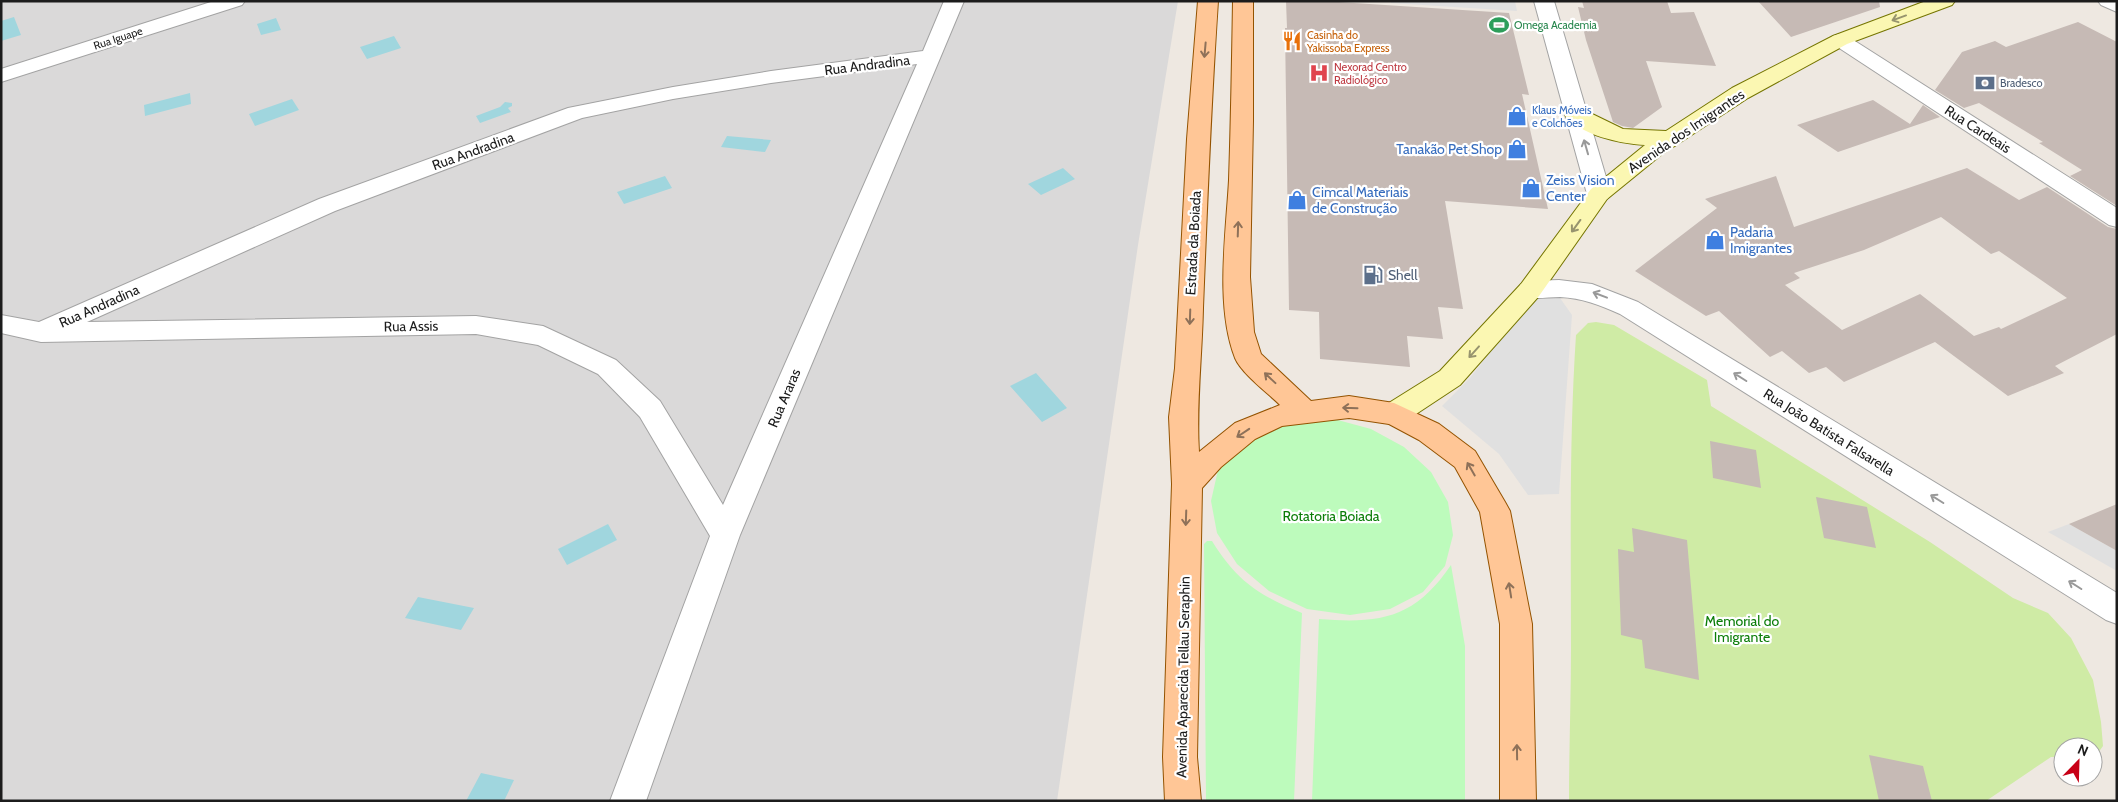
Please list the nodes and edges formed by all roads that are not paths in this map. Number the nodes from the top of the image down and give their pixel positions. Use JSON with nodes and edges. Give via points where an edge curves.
{"nodes":[{"id":1,"x":236,"y":1,"type":"edge"},
{"id":2,"x":954,"y":1,"type":"edge"},
{"id":3,"x":1208,"y":1,"type":"edge"},
{"id":4,"x":1243,"y":1,"type":"edge"},
{"id":5,"x":1544,"y":1,"type":"edge"},
{"id":6,"x":1945,"y":1,"type":"edge"},
{"id":7,"x":2108,"y":1,"type":"edge"},
{"id":8,"x":2117,"y":6,"type":"edge"},
{"id":9,"x":1840,"y":40,"type":"junction"},
{"id":10,"x":930,"y":56,"type":"junction"},
{"id":11,"x":1,"y":76,"type":"edge"},
{"id":12,"x":1576,"y":116,"type":"junction"},
{"id":13,"x":1672,"y":138,"type":"junction"},
{"id":14,"x":1599,"y":194,"type":"junction"},
{"id":15,"x":2117,"y":219,"type":"edge"},
{"id":16,"x":1530,"y":290,"type":"junction"},
{"id":17,"x":1,"y":324,"type":"edge"},
{"id":18,"x":41,"y":332,"type":"junction"},
{"id":19,"x":1305,"y":412,"type":"junction"},
{"id":20,"x":1394,"y":414,"type":"junction"},
{"id":21,"x":1187,"y":484,"type":"junction"},
{"id":22,"x":725,"y":535,"type":"junction"},
{"id":23,"x":1185,"y":553,"type":"joint"},
{"id":24,"x":2117,"y":610,"type":"edge"},
{"id":25,"x":628,"y":801,"type":"edge"},
{"id":26,"x":1183,"y":801,"type":"edge"},
{"id":27,"x":1518,"y":801,"type":"edge"}],
"edges":[{"from":1,"to":11,"type":"street","name":"Rua Iguape"},
{"from":2,"to":10,"type":"street","name":"Rua Araras"},
{"from":3,"to":21,"type":"main road","name":"Estrada da Boiada","one_way":true,"via":[[1188,368],[1182,417]]},
{"from":19,"to":4,"type":"main road","one_way":true,"via":[[1250,359],[1241,332],[1237,277]]},
{"from":5,"to":12,"type":"street"},
{"from":6,"to":9,"type":"main road","name":"Avenida dos Imigrantes","one_way":true},
{"from":7,"to":8,"type":"street"},
{"from":9,"to":13,"type":"main road","name":"Avenida dos Imigrantes","via":[[1740,93]]},
{"from":9,"to":15,"type":"street","name":"Rua Cardeais"},
{"from":10,"to":18,"type":"street","name":"Rua Andradina","via":[[761,78],[576,113],[327,204]]},
{"from":10,"to":22,"type":"street","name":"Rua Araras"},
{"from":12,"to":13,"type":"main road","via":[[1597,128],[1629,137]]},
{"from":14,"to":12,"type":"street","one_way":true},
{"from":13,"to":14,"type":"main road","name":"Avenida dos Imigrantes"},
{"from":14,"to":16,"type":"main road","name":"Avenida dos Imigrantes","one_way":true},
{"from":16,"to":20,"type":"main road","name":"Avenida dos Imigrantes","one_way":true,"via":[[1450,378]]},
{"from":24,"to":16,"type":"street","name":"Rua João Batista Falsarella","one_way":true,"via":[[1629,308],[1595,292],[1564,287]]},
{"from":17,"to":18,"type":"street","name":"Rua Assis"},
{"from":18,"to":22,"type":"street","name":"Rua Assis","via":[[476,325],[543,336],[606,367],[650,409]]},
{"from":20,"to":19,"type":"main road","one_way":true,"via":[[1349,407]]},
{"from":19,"to":21,"type":"main road","one_way":true,"via":[[1278,416],[1245,431]]},
{"from":27,"to":20,"type":"main road","one_way":true,"via":[[1516,624],[1496,511],[1465,460],[1429,432]]},
{"from":21,"to":23,"type":"main road","name":"Estrada da Boiada","one_way":true},
{"from":22,"to":25,"type":"street","name":"Rua Araras"},
{"from":23,"to":26,"type":"main road","name":"Avenida Aparecida Tellau Seraphin","via":[[1180,757]]}]}
